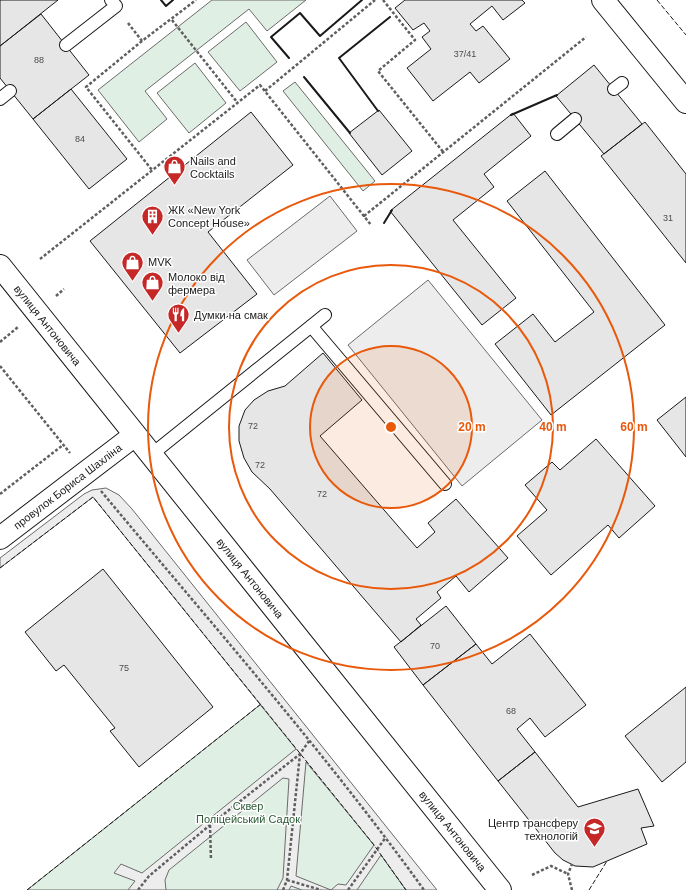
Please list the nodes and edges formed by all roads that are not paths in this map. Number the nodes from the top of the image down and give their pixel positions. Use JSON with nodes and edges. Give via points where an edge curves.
{"nodes":[{"id":1,"x":603,"y":0,"type":"edge"},
{"id":2,"x":113,"y":3,"type":"edge"},
{"id":3,"x":66,"y":46,"type":"dead end"},
{"id":4,"x":10,"y":91,"type":"dead end"},
{"id":5,"x":0,"y":99,"type":"edge"},
{"id":6,"x":686,"y":102,"type":"edge"},
{"id":7,"x":575,"y":120,"type":"dead end"},
{"id":8,"x":556,"y":134,"type":"dead end"},
{"id":9,"x":0,"y":266,"type":"edge"},
{"id":10,"x":325,"y":315,"type":"dead end"},
{"id":11,"x":311,"y":326,"type":"junction"},
{"id":12,"x":136,"y":435,"type":"junction"},
{"id":13,"x":151,"y":455,"type":"junction"},
{"id":14,"x":445,"y":484,"type":"dead end"},
{"id":15,"x":0,"y":538,"type":"edge"},
{"id":16,"x":500,"y":890,"type":"edge"}],
"edges":[{"from":1,"to":6,"type":"main road"},
{"from":2,"to":3,"type":"lane"},
{"from":4,"to":5,"type":"lane"},
{"from":7,"to":8,"type":"lane"},
{"from":9,"to":12,"type":"main road","name":"вулиця Антоновича"},
{"from":10,"to":11,"type":"lane"},
{"from":11,"to":13,"type":"lane"},
{"from":11,"to":14,"type":"lane"},
{"from":12,"to":13,"type":"main road","name":"вулиця Антоновича"},
{"from":12,"to":15,"type":"main road","name":"провулок Бориса Шахліна"},
{"from":13,"to":16,"type":"main road","name":"вулиця Антоновича"}]}
